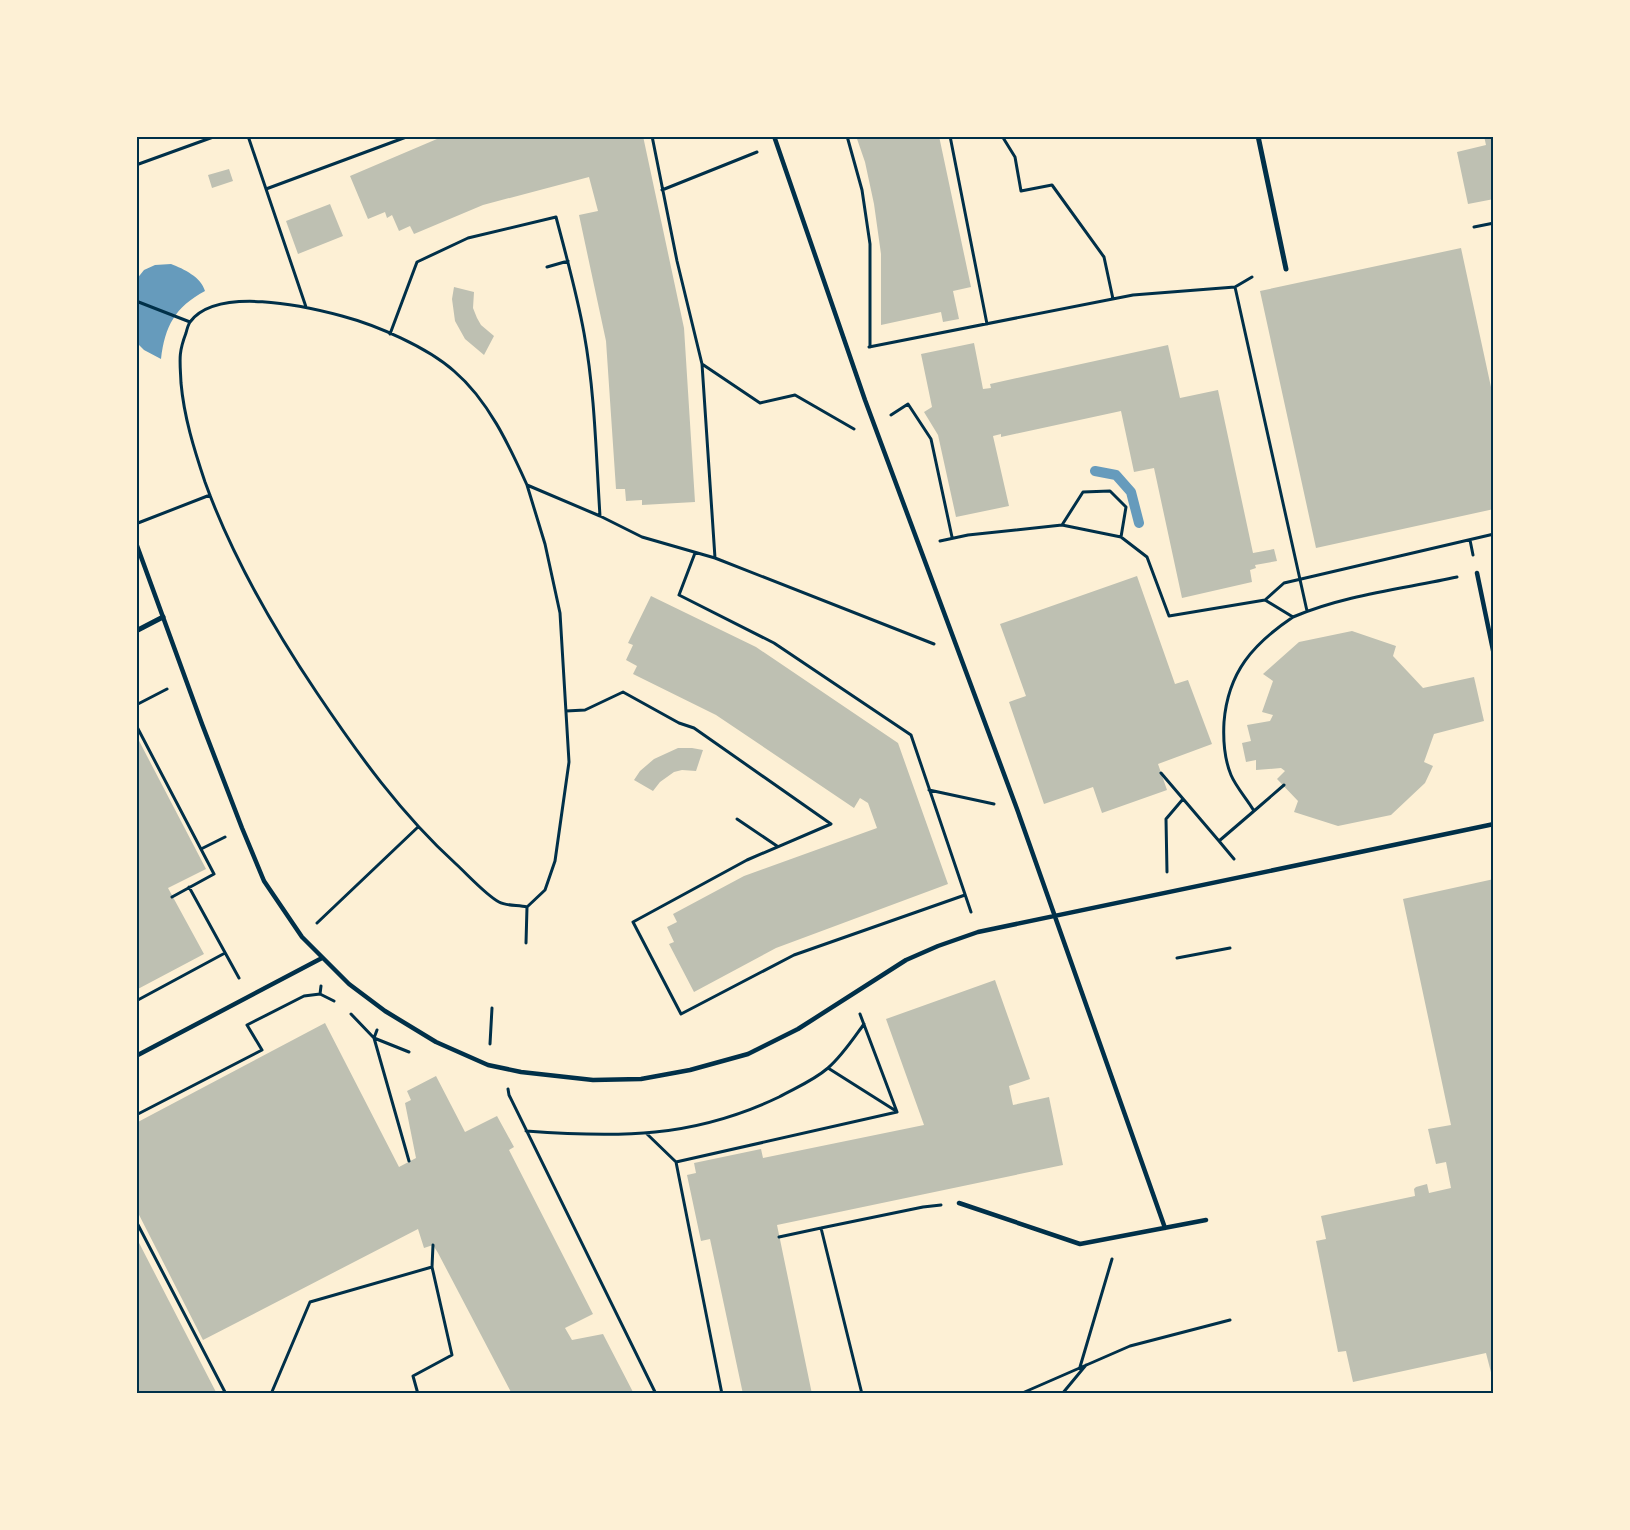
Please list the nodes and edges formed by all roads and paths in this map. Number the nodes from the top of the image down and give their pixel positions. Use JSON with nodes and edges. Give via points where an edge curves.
{"nodes":[{"id":1,"x":216,"y":136,"type":"edge"},
{"id":2,"x":248,"y":136,"type":"edge"},
{"id":3,"x":409,"y":136,"type":"edge"},
{"id":4,"x":652,"y":136,"type":"edge"},
{"id":5,"x":774,"y":136,"type":"edge"},
{"id":6,"x":847,"y":136,"type":"edge"},
{"id":7,"x":950,"y":136,"type":"edge"},
{"id":8,"x":1002,"y":136,"type":"edge"},
{"id":9,"x":1258,"y":136,"type":"edge"},
{"id":10,"x":776,"y":144,"type":"junction"},
{"id":11,"x":136,"y":165,"type":"edge"},
{"id":12,"x":266,"y":189,"type":"junction"},
{"id":13,"x":662,"y":190,"type":"junction"},
{"id":14,"x":1494,"y":223,"type":"edge"},
{"id":15,"x":1474,"y":227,"type":"dead end"},
{"id":16,"x":568,"y":261,"type":"junction"},
{"id":17,"x":547,"y":267,"type":"dead end"},
{"id":18,"x":1286,"y":269,"type":"dead end"},
{"id":19,"x":1252,"y":277,"type":"dead end"},
{"id":20,"x":1236,"y":287,"type":"junction"},
{"id":21,"x":1113,"y":299,"type":"junction"},
{"id":22,"x":136,"y":301,"type":"edge"},
{"id":23,"x":306,"y":307,"type":"junction"},
{"id":24,"x":190,"y":322,"type":"junction"},
{"id":25,"x":987,"y":324,"type":"junction"},
{"id":26,"x":390,"y":334,"type":"junction"},
{"id":27,"x":870,"y":347,"type":"junction"},
{"id":28,"x":849,"y":351,"type":"junction"},
{"id":29,"x":702,"y":364,"type":"junction"},
{"id":30,"x":908,"y":404,"type":"dead end"},
{"id":31,"x":883,"y":445,"type":"junction"},
{"id":32,"x":527,"y":485,"type":"junction"},
{"id":33,"x":210,"y":495,"type":"junction"},
{"id":34,"x":600,"y":516,"type":"junction"},
{"id":35,"x":136,"y":524,"type":"edge"},
{"id":36,"x":1062,"y":525,"type":"junction"},
{"id":37,"x":1494,"y":534,"type":"edge"},
{"id":38,"x":952,"y":537,"type":"junction"},
{"id":39,"x":1121,"y":537,"type":"junction"},
{"id":40,"x":136,"y":543,"type":"edge"},
{"id":41,"x":920,"y":547,"type":"junction"},
{"id":42,"x":695,"y":553,"type":"junction"},
{"id":43,"x":715,"y":558,"type":"junction"},
{"id":44,"x":1476,"y":573,"type":"joint"},
{"id":45,"x":1299,"y":578,"type":"junction"},
{"id":46,"x":1265,"y":600,"type":"junction"},
{"id":47,"x":1307,"y":611,"type":"junction"},
{"id":48,"x":163,"y":617,"type":"junction"},
{"id":49,"x":1293,"y":617,"type":"junction"},
{"id":50,"x":136,"y":631,"type":"edge"},
{"id":51,"x":959,"y":654,"type":"junction"},
{"id":52,"x":1494,"y":655,"type":"edge"},
{"id":53,"x":186,"y":679,"type":"junction"},
{"id":54,"x":136,"y":705,"type":"edge"},
{"id":55,"x":566,"y":711,"type":"junction"},
{"id":56,"x":136,"y":725,"type":"edge"},
{"id":57,"x":1161,"y":773,"type":"dead end"},
{"id":58,"x":1284,"y":785,"type":"dead end"},
{"id":59,"x":929,"y":790,"type":"junction"},
{"id":60,"x":1183,"y":799,"type":"junction"},
{"id":61,"x":1016,"y":809,"type":"junction"},
{"id":62,"x":1254,"y":811,"type":"junction"},
{"id":63,"x":737,"y":819,"type":"dead end"},
{"id":64,"x":1494,"y":824,"type":"edge"},
{"id":65,"x":418,"y":827,"type":"junction"},
{"id":66,"x":222,"y":839,"type":"dead end"},
{"id":67,"x":1219,"y":841,"type":"junction"},
{"id":68,"x":778,"y":846,"type":"junction"},
{"id":69,"x":202,"y":850,"type":"junction"},
{"id":70,"x":1248,"y":876,"type":"junction"},
{"id":71,"x":189,"y":887,"type":"junction"},
{"id":72,"x":1168,"y":893,"type":"junction"},
{"id":73,"x":965,"y":895,"type":"junction"},
{"id":74,"x":172,"y":897,"type":"dead end"},
{"id":75,"x":527,"y":907,"type":"junction"},
{"id":76,"x":1054,"y":917,"type":"junction"},
{"id":77,"x":978,"y":932,"type":"junction"},
{"id":78,"x":302,"y":937,"type":"junction"},
{"id":79,"x":526,"y":943,"type":"dead end"},
{"id":80,"x":1230,"y":948,"type":"dead end"},
{"id":81,"x":225,"y":953,"type":"junction"},
{"id":82,"x":322,"y":958,"type":"junction"},
{"id":83,"x":1177,"y":958,"type":"dead end"},
{"id":84,"x":320,"y":994,"type":"dead end"},
{"id":85,"x":852,"y":994,"type":"junction"},
{"id":86,"x":249,"y":996,"type":"junction"},
{"id":87,"x":136,"y":1001,"type":"edge"},
{"id":88,"x":492,"y":1008,"type":"dead end"},
{"id":89,"x":385,"y":1011,"type":"junction"},
{"id":90,"x":864,"y":1024,"type":"junction"},
{"id":91,"x":136,"y":1056,"type":"edge"},
{"id":92,"x":488,"y":1065,"type":"junction"},
{"id":93,"x":828,"y":1068,"type":"junction"},
{"id":94,"x":506,"y":1069,"type":"junction"},
{"id":95,"x":897,"y":1112,"type":"junction"},
{"id":96,"x":136,"y":1115,"type":"edge"},
{"id":97,"x":526,"y":1131,"type":"junction"},
{"id":98,"x":646,"y":1133,"type":"junction"},
{"id":99,"x":409,"y":1161,"type":"dead end"},
{"id":100,"x":676,"y":1162,"type":"junction"},
{"id":101,"x":959,"y":1203,"type":"dead end"},
{"id":102,"x":923,"y":1207,"type":"dead end"},
{"id":103,"x":1206,"y":1220,"type":"dead end"},
{"id":104,"x":136,"y":1221,"type":"edge"},
{"id":105,"x":821,"y":1228,"type":"junction"},
{"id":106,"x":1165,"y":1228,"type":"junction"},
{"id":107,"x":780,"y":1237,"type":"dead end"},
{"id":108,"x":1119,"y":1237,"type":"junction"},
{"id":109,"x":433,"y":1245,"type":"dead end"},
{"id":110,"x":432,"y":1267,"type":"junction"},
{"id":111,"x":1230,"y":1320,"type":"dead end"},
{"id":112,"x":1087,"y":1364,"type":"junction"},
{"id":113,"x":1080,"y":1367,"type":"junction"},
{"id":114,"x":226,"y":1394,"type":"edge"},
{"id":115,"x":271,"y":1394,"type":"edge"},
{"id":116,"x":418,"y":1394,"type":"edge"},
{"id":117,"x":656,"y":1394,"type":"edge"},
{"id":118,"x":722,"y":1394,"type":"edge"},
{"id":119,"x":862,"y":1394,"type":"edge"},
{"id":120,"x":1020,"y":1394,"type":"edge"},
{"id":121,"x":1062,"y":1394,"type":"edge"}],
"edges":[{"from":1,"to":11,"type":"path"},
{"from":2,"to":12,"type":"path"},
{"from":3,"to":12,"type":"path"},
{"from":4,"to":13,"type":"path"},
{"from":5,"to":10,"type":"street"},
{"from":6,"to":27,"type":"path","via":[[862,190],[869,241]]},
{"from":7,"to":25,"type":"path"},
{"from":8,"to":21,"type":"path","via":[[1015,157],[1021,191],[1052,186],[1104,256]]},
{"from":9,"to":18,"type":"street"},
{"from":10,"to":13,"type":"path"},
{"from":10,"to":28,"type":"street"},
{"from":12,"to":23,"type":"path"},
{"from":13,"to":29,"type":"path"},
{"from":14,"to":15,"type":"path"},
{"from":16,"to":17,"type":"path"},
{"from":16,"to":26,"type":"path","via":[[556,217],[468,238],[417,262]]},
{"from":16,"to":34,"type":"path","via":[[589,369]]},
{"from":19,"to":20,"type":"path"},
{"from":20,"to":21,"type":"path"},
{"from":20,"to":45,"type":"path"},
{"from":21,"to":25,"type":"path"},
{"from":22,"to":24,"type":"path"},
{"from":23,"to":24,"type":"path","via":[[250,301],[210,306]]},
{"from":23,"to":26,"type":"path"},
{"from":24,"to":33,"type":"path","via":[[179,351],[183,406]]},
{"from":25,"to":27,"type":"path"},
{"from":26,"to":32,"type":"path","via":[[414,344],[454,371],[498,426]]},
{"from":27,"to":28,"type":"path"},
{"from":28,"to":31,"type":"street"},
{"from":29,"to":31,"type":"path","via":[[760,403],[795,395]]},
{"from":29,"to":43,"type":"path"},
{"from":30,"to":38,"type":"path","via":[[931,439]]},
{"from":31,"to":41,"type":"street"},
{"from":32,"to":34,"type":"path"},
{"from":32,"to":55,"type":"path","via":[[545,544],[560,613]]},
{"from":33,"to":35,"type":"path"},
{"from":33,"to":65,"type":"path","via":[[231,547],[295,661],[370,771]]},
{"from":34,"to":42,"type":"path","via":[[642,537]]},
{"from":36,"to":38,"type":"path"},
{"from":36,"to":39,"type":"path"},
{"from":36,"to":39,"type":"path","via":[[1083,492],[1110,492],[1126,506]]},
{"from":37,"to":45,"type":"path"},
{"from":38,"to":41,"type":"path"},
{"from":39,"to":46,"type":"path","via":[[1147,557],[1169,616]]},
{"from":40,"to":48,"type":"street"},
{"from":41,"to":51,"type":"street"},
{"from":42,"to":43,"type":"path"},
{"from":42,"to":59,"type":"path","via":[[679,595],[774,643],[911,735]]},
{"from":43,"to":51,"type":"path"},
{"from":44,"to":47,"type":"path","via":[[1364,595]]},
{"from":44,"to":52,"type":"street"},
{"from":45,"to":46,"type":"path","via":[[1284,582]]},
{"from":45,"to":47,"type":"path"},
{"from":46,"to":49,"type":"path"},
{"from":47,"to":49,"type":"path"},
{"from":48,"to":50,"type":"street"},
{"from":48,"to":53,"type":"street"},
{"from":49,"to":62,"type":"path","via":[[1270,632],[1250,654],[1235,675],[1226,707],[1223,742],[1231,775]]},
{"from":51,"to":61,"type":"street"},
{"from":53,"to":54,"type":"path"},
{"from":53,"to":78,"type":"street","via":[[264,881]]},
{"from":55,"to":68,"type":"path","via":[[585,710],[623,692],[694,728],[831,824]]},
{"from":55,"to":75,"type":"path","via":[[569,762],[555,861],[545,890]]},
{"from":56,"to":69,"type":"path"},
{"from":57,"to":60,"type":"path"},
{"from":58,"to":62,"type":"path"},
{"from":59,"to":61,"type":"path"},
{"from":59,"to":73,"type":"path"},
{"from":60,"to":67,"type":"path"},
{"from":60,"to":72,"type":"path","via":[[1166,819]]},
{"from":61,"to":76,"type":"street"},
{"from":62,"to":67,"type":"path"},
{"from":63,"to":68,"type":"path"},
{"from":64,"to":70,"type":"street"},
{"from":65,"to":75,"type":"path","via":[[500,902]]},
{"from":65,"to":78,"type":"path"},
{"from":66,"to":69,"type":"path"},
{"from":67,"to":70,"type":"path"},
{"from":68,"to":73,"type":"path","via":[[633,922],[681,1014],[794,955]]},
{"from":69,"to":71,"type":"path","via":[[214,874]]},
{"from":70,"to":72,"type":"street"},
{"from":71,"to":74,"type":"path"},
{"from":71,"to":81,"type":"path"},
{"from":72,"to":76,"type":"street"},
{"from":73,"to":77,"type":"path"},
{"from":75,"to":79,"type":"path"},
{"from":76,"to":77,"type":"street"},
{"from":76,"to":106,"type":"street"},
{"from":77,"to":85,"type":"street","via":[[906,960]]},
{"from":78,"to":82,"type":"street"},
{"from":80,"to":83,"type":"path"},
{"from":81,"to":86,"type":"path"},
{"from":81,"to":87,"type":"path"},
{"from":82,"to":86,"type":"street"},
{"from":82,"to":89,"type":"street"},
{"from":84,"to":96,"type":"path","via":[[304,996],[248,1025],[262,1050]]},
{"from":85,"to":90,"type":"path"},
{"from":85,"to":94,"type":"street","via":[[798,1029],[748,1054],[690,1070],[641,1079],[593,1080]]},
{"from":86,"to":91,"type":"street"},
{"from":88,"to":92,"type":"path"},
{"from":89,"to":92,"type":"street","via":[[436,1042]]},
{"from":89,"to":99,"type":"path","via":[[374,1038]]},
{"from":90,"to":93,"type":"path"},
{"from":90,"to":95,"type":"path"},
{"from":92,"to":94,"type":"street"},
{"from":93,"to":95,"type":"path"},
{"from":93,"to":98,"type":"path","via":[[805,1084],[737,1115],[692,1127]]},
{"from":94,"to":97,"type":"path","via":[[508,1095]]},
{"from":95,"to":100,"type":"path"},
{"from":97,"to":98,"type":"path","via":[[612,1136]]},
{"from":97,"to":117,"type":"path"},
{"from":98,"to":100,"type":"path"},
{"from":100,"to":118,"type":"path"},
{"from":101,"to":108,"type":"street","via":[[1080,1244]]},
{"from":102,"to":105,"type":"path"},
{"from":103,"to":106,"type":"street"},
{"from":104,"to":114,"type":"path"},
{"from":105,"to":107,"type":"path"},
{"from":105,"to":119,"type":"path"},
{"from":106,"to":108,"type":"street"},
{"from":108,"to":113,"type":"path"},
{"from":109,"to":110,"type":"path"},
{"from":110,"to":115,"type":"path","via":[[310,1302]]},
{"from":110,"to":116,"type":"path","via":[[452,1355],[413,1376]]},
{"from":111,"to":112,"type":"path","via":[[1130,1346]]},
{"from":112,"to":113,"type":"path"},
{"from":112,"to":121,"type":"path"},
{"from":113,"to":120,"type":"path"}]}
